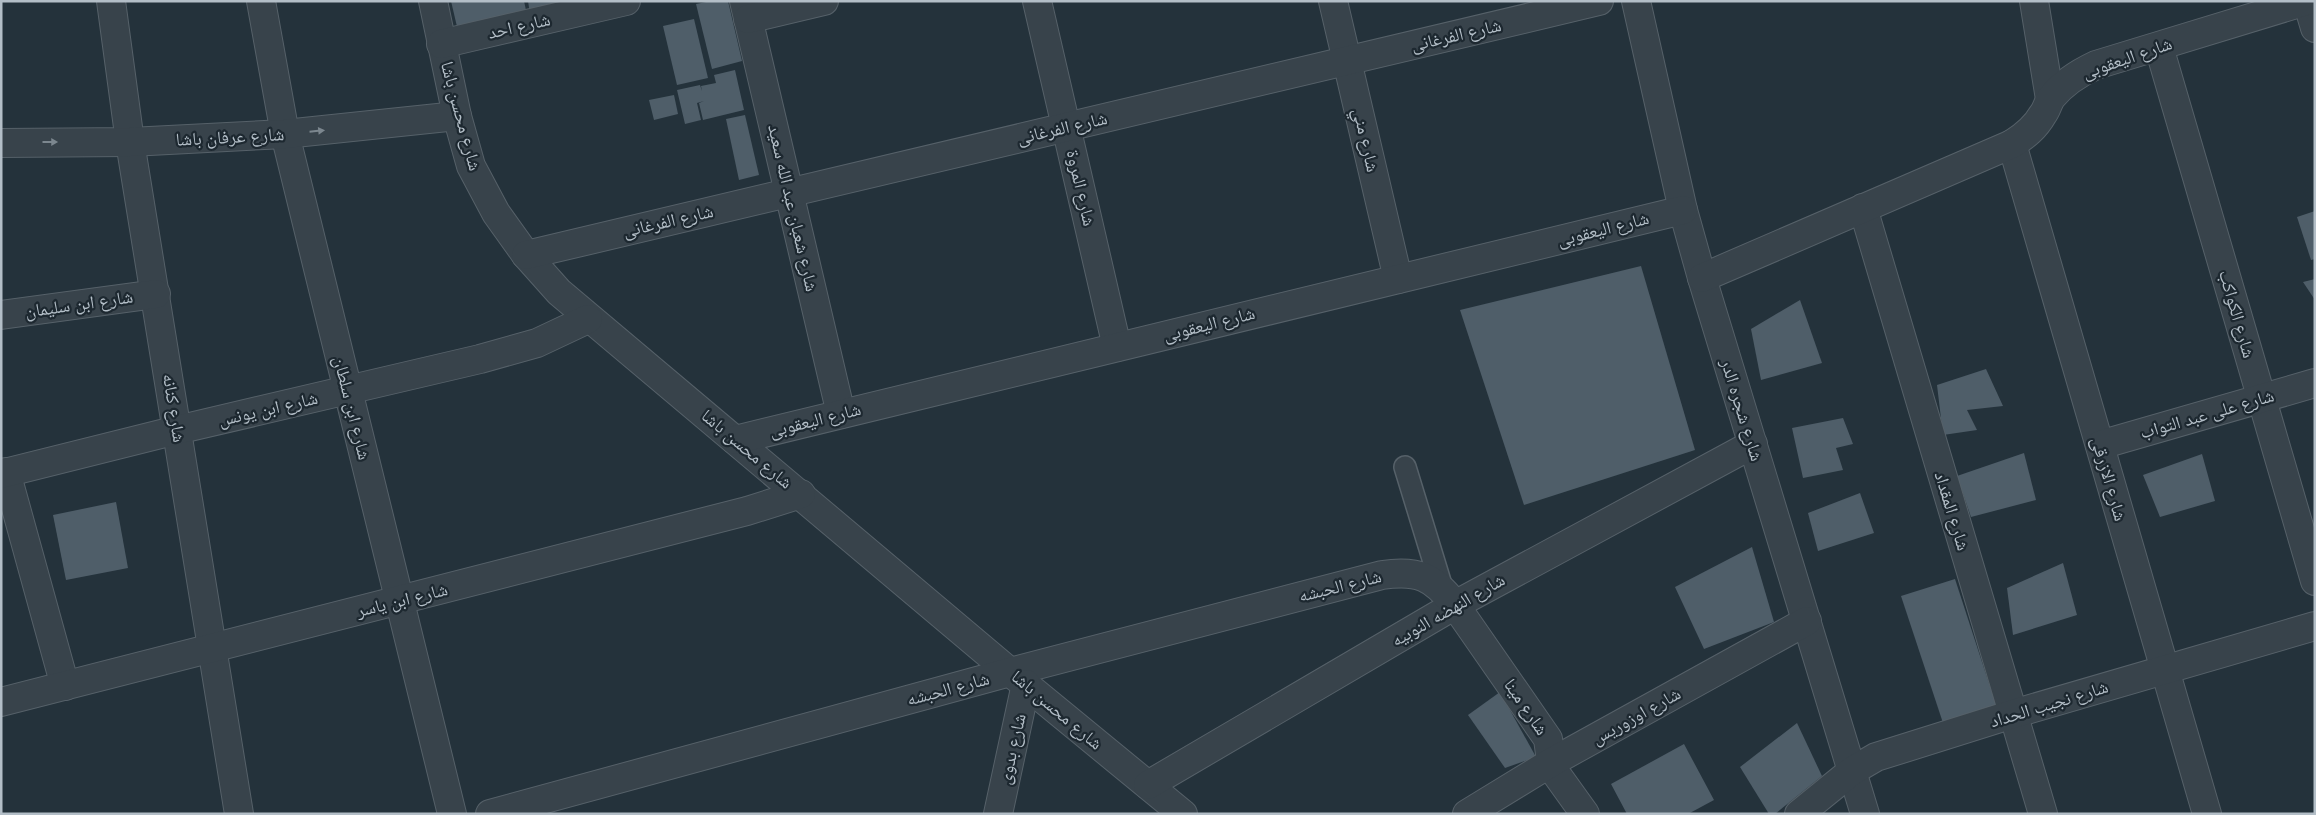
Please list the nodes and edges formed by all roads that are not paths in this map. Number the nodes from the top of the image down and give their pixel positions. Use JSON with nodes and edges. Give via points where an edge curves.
{"nodes":[{"id":1,"x":110,"y":1,"type":"edge"},
{"id":2,"x":261,"y":1,"type":"edge"},
{"id":3,"x":432,"y":1,"type":"edge"},
{"id":4,"x":626,"y":1,"type":"edge"},
{"id":5,"x":824,"y":1,"type":"edge"},
{"id":6,"x":1037,"y":1,"type":"edge"},
{"id":7,"x":1333,"y":1,"type":"edge"},
{"id":8,"x":1599,"y":1,"type":"edge"},
{"id":9,"x":1636,"y":1,"type":"edge"},
{"id":10,"x":2034,"y":1,"type":"edge"},
{"id":11,"x":2306,"y":1,"type":"edge"},
{"id":12,"x":746,"y":10,"type":"edge"},
{"id":13,"x":2315,"y":28,"type":"edge"},
{"id":14,"x":441,"y":44,"type":"junction"},
{"id":15,"x":2159,"y":47,"type":"junction"},
{"id":16,"x":1347,"y":61,"type":"junction"},
{"id":17,"x":2050,"y":99,"type":"junction"},
{"id":18,"x":457,"y":116,"type":"junction"},
{"id":19,"x":1066,"y":127,"type":"junction"},
{"id":20,"x":285,"y":134,"type":"junction"},
{"id":21,"x":130,"y":142,"type":"junction"},
{"id":22,"x":1,"y":143,"type":"edge"},
{"id":23,"x":2012,"y":144,"type":"junction"},
{"id":24,"x":790,"y":192,"type":"junction"},
{"id":25,"x":1863,"y":208,"type":"junction"},
{"id":26,"x":1683,"y":210,"type":"junction"},
{"id":27,"x":526,"y":255,"type":"junction"},
{"id":28,"x":1702,"y":278,"type":"junction"},
{"id":29,"x":1398,"y":279,"type":"junction"},
{"id":30,"x":156,"y":294,"type":"junction"},
{"id":31,"x":1,"y":315,"type":"edge"},
{"id":32,"x":588,"y":319,"type":"junction"},
{"id":33,"x":1117,"y":346,"type":"junction"},
{"id":34,"x":2315,"y":383,"type":"edge"},
{"id":35,"x":348,"y":391,"type":"junction"},
{"id":36,"x":2261,"y":399,"type":"junction"},
{"id":37,"x":841,"y":414,"type":"junction"},
{"id":38,"x":177,"y":430,"type":"junction"},
{"id":39,"x":735,"y":440,"type":"junction"},
{"id":40,"x":1753,"y":444,"type":"junction"},
{"id":41,"x":2100,"y":445,"type":"junction"},
{"id":42,"x":1405,"y":467,"type":"dead end"},
{"id":43,"x":4,"y":473,"type":"edge"},
{"id":44,"x":800,"y":494,"type":"junction"},
{"id":45,"x":2315,"y":581,"type":"edge"},
{"id":46,"x":1449,"y":596,"type":"junction"},
{"id":47,"x":400,"y":600,"type":"junction"},
{"id":48,"x":1807,"y":621,"type":"junction"},
{"id":49,"x":2315,"y":626,"type":"edge"},
{"id":50,"x":213,"y":648,"type":"junction"},
{"id":51,"x":2164,"y":669,"type":"junction"},
{"id":52,"x":1018,"y":678,"type":"junction"},
{"id":53,"x":65,"y":686,"type":"junction"},
{"id":54,"x":1,"y":702,"type":"edge"},
{"id":55,"x":2013,"y":714,"type":"junction"},
{"id":56,"x":1552,"y":762,"type":"junction"},
{"id":57,"x":1852,"y":771,"type":"junction"},
{"id":58,"x":1148,"y":785,"type":"junction"},
{"id":59,"x":239,"y":814,"type":"edge"},
{"id":60,"x":452,"y":814,"type":"edge"},
{"id":61,"x":490,"y":814,"type":"edge"},
{"id":62,"x":998,"y":814,"type":"edge"},
{"id":63,"x":1183,"y":814,"type":"edge"},
{"id":64,"x":1467,"y":814,"type":"edge"},
{"id":65,"x":1585,"y":814,"type":"edge"},
{"id":66,"x":1799,"y":814,"type":"edge"},
{"id":67,"x":1865,"y":814,"type":"edge"},
{"id":68,"x":2043,"y":814,"type":"edge"},
{"id":69,"x":2207,"y":814,"type":"edge"}],
"edges":[{"from":1,"to":21,"type":"street","name":"شارع كنانه"},
{"from":2,"to":20,"type":"street","name":"شارع ابن سلطان"},
{"from":3,"to":14,"type":"street","name":"شارع محسن باشا"},
{"from":4,"to":14,"type":"street","name":"شارع احد"},
{"from":5,"to":12,"type":"street"},
{"from":6,"to":19,"type":"street","name":"شارع المروة"},
{"from":7,"to":16,"type":"street","name":"شارع مني"},
{"from":8,"to":16,"type":"street","name":"شارع الفرغانى"},
{"from":9,"to":26,"type":"street","name":"شارع شجره الدر"},
{"from":10,"to":17,"type":"street"},
{"from":11,"to":13,"type":"street"},
{"from":11,"to":15,"type":"street","name":"شارع اليعقوبى"},
{"from":12,"to":24,"type":"street","name":"شارع شعبان عبد الله سعيد"},
{"from":14,"to":18,"type":"street","name":"شارع محسن باشا"},
{"from":15,"to":17,"type":"street","name":"شارع اليعقوبى","via":[[2079,73]]},
{"from":15,"to":36,"type":"street","name":"شارع الكواكب"},
{"from":16,"to":19,"type":"street","name":"شارع الفرغانى"},
{"from":16,"to":29,"type":"street","name":"شارع مني"},
{"from":17,"to":23,"type":"street","name":"شارع اليعقوبى","via":[[2036,125]]},
{"from":20,"to":18,"type":"street","name":"شارع عرفان باشا","one_way":true},
{"from":18,"to":27,"type":"street","name":"شارع محسن باشا","via":[[471,166],[496,213]]},
{"from":19,"to":24,"type":"street","name":"شارع الفرغانى"},
{"from":19,"to":33,"type":"street","name":"شارع المروة"},
{"from":20,"to":21,"type":"street","name":"شارع عرفان باشا"},
{"from":20,"to":35,"type":"street","name":"شارع ابن سلطان"},
{"from":22,"to":21,"type":"street","name":"شارع عرفان باشا","one_way":true},
{"from":21,"to":30,"type":"street","name":"شارع كنانه"},
{"from":23,"to":25,"type":"street","name":"شارع اليعقوبى"},
{"from":23,"to":41,"type":"street","name":"شارع الازرقى"},
{"from":24,"to":27,"type":"street","name":"شارع الفرغانى"},
{"from":24,"to":37,"type":"street","name":"شارع شعبان عبد الله سعيد"},
{"from":25,"to":28,"type":"street","name":"شارع اليعقوبى"},
{"from":25,"to":55,"type":"street","name":"شارع المقداد"},
{"from":26,"to":28,"type":"street","name":"شارع شجره الدر"},
{"from":26,"to":29,"type":"street","name":"شارع اليعقوبى"},
{"from":27,"to":32,"type":"street","name":"شارع محسن باشا"},
{"from":28,"to":40,"type":"street","name":"شارع شجره الدر"},
{"from":29,"to":33,"type":"street","name":"شارع اليعقوبى"},
{"from":30,"to":31,"type":"street","name":"شارع ابن سليمان"},
{"from":30,"to":38,"type":"street","name":"شارع كنانه"},
{"from":32,"to":35,"type":"street","name":"شارع ابن يونس","via":[[537,343]]},
{"from":32,"to":39,"type":"street","name":"شارع محسن باشا"},
{"from":33,"to":37,"type":"street","name":"شارع اليعقوبى"},
{"from":34,"to":36,"type":"street","name":"شارع على عبد التواب"},
{"from":35,"to":38,"type":"street","name":"شارع ابن يونس"},
{"from":35,"to":47,"type":"street","name":"شارع ابن سلطان"},
{"from":36,"to":41,"type":"street","name":"شارع على عبد التواب"},
{"from":36,"to":45,"type":"street","name":"شارع الكواكب"},
{"from":37,"to":39,"type":"street","name":"شارع اليعقوبى"},
{"from":38,"to":43,"type":"street","name":"شارع ابن يونس"},
{"from":38,"to":50,"type":"street","name":"شارع كنانه"},
{"from":39,"to":44,"type":"street","name":"شارع محسن باشا"},
{"from":40,"to":46,"type":"street","name":"شارع النهضه النوبيه"},
{"from":40,"to":48,"type":"street","name":"شارع شجره الدر"},
{"from":41,"to":51,"type":"street","name":"شارع الازرقى"},
{"from":42,"to":46,"type":"lane"},
{"from":43,"to":53,"type":"street"},
{"from":44,"to":47,"type":"street","name":"شارع ابن ياسر","via":[[747,511]]},
{"from":44,"to":52,"type":"street","name":"شارع محسن باشا"},
{"from":46,"to":52,"type":"street","name":"شارع الحبشه","via":[[1424,576],[1402,572],[1382,575]]},
{"from":46,"to":56,"type":"street","name":"شارع مينا","via":[[1548,740]]},
{"from":46,"to":58,"type":"street","name":"شارع النهضه النوبيه"},
{"from":47,"to":50,"type":"street","name":"شارع ابن ياسر"},
{"from":47,"to":60,"type":"street","name":"شارع ابن سلطان"},
{"from":48,"to":56,"type":"street","name":"شارع اوزوريس"},
{"from":48,"to":57,"type":"street","name":"شارع شجره الدر"},
{"from":49,"to":51,"type":"street","name":"شارع نجيب الحداد"},
{"from":50,"to":53,"type":"street","name":"شارع ابن ياسر"},
{"from":50,"to":59,"type":"street","name":"شارع كنانه"},
{"from":51,"to":55,"type":"street","name":"شارع نجيب الحداد"},
{"from":51,"to":69,"type":"street","name":"شارع الازرقى"},
{"from":52,"to":58,"type":"street","name":"شارع محسن باشا"},
{"from":52,"to":61,"type":"street","name":"شارع الحبشه"},
{"from":52,"to":62,"type":"street","name":"شارع بدوى"},
{"from":53,"to":54,"type":"street","name":"شارع ابن ياسر"},
{"from":55,"to":57,"type":"street","name":"شارع نجيب الحداد","via":[[1876,757]]},
{"from":55,"to":68,"type":"street","name":"شارع المقداد"},
{"from":56,"to":64,"type":"street","name":"شارع اوزوريس"},
{"from":56,"to":65,"type":"street","name":"شارع مينا","via":[[1552,768]]},
{"from":57,"to":66,"type":"street","name":"شارع نجيب الحداد"},
{"from":57,"to":67,"type":"street","name":"شارع شجره الدر"},
{"from":58,"to":63,"type":"street","name":"شارع محسن باشا"}]}
